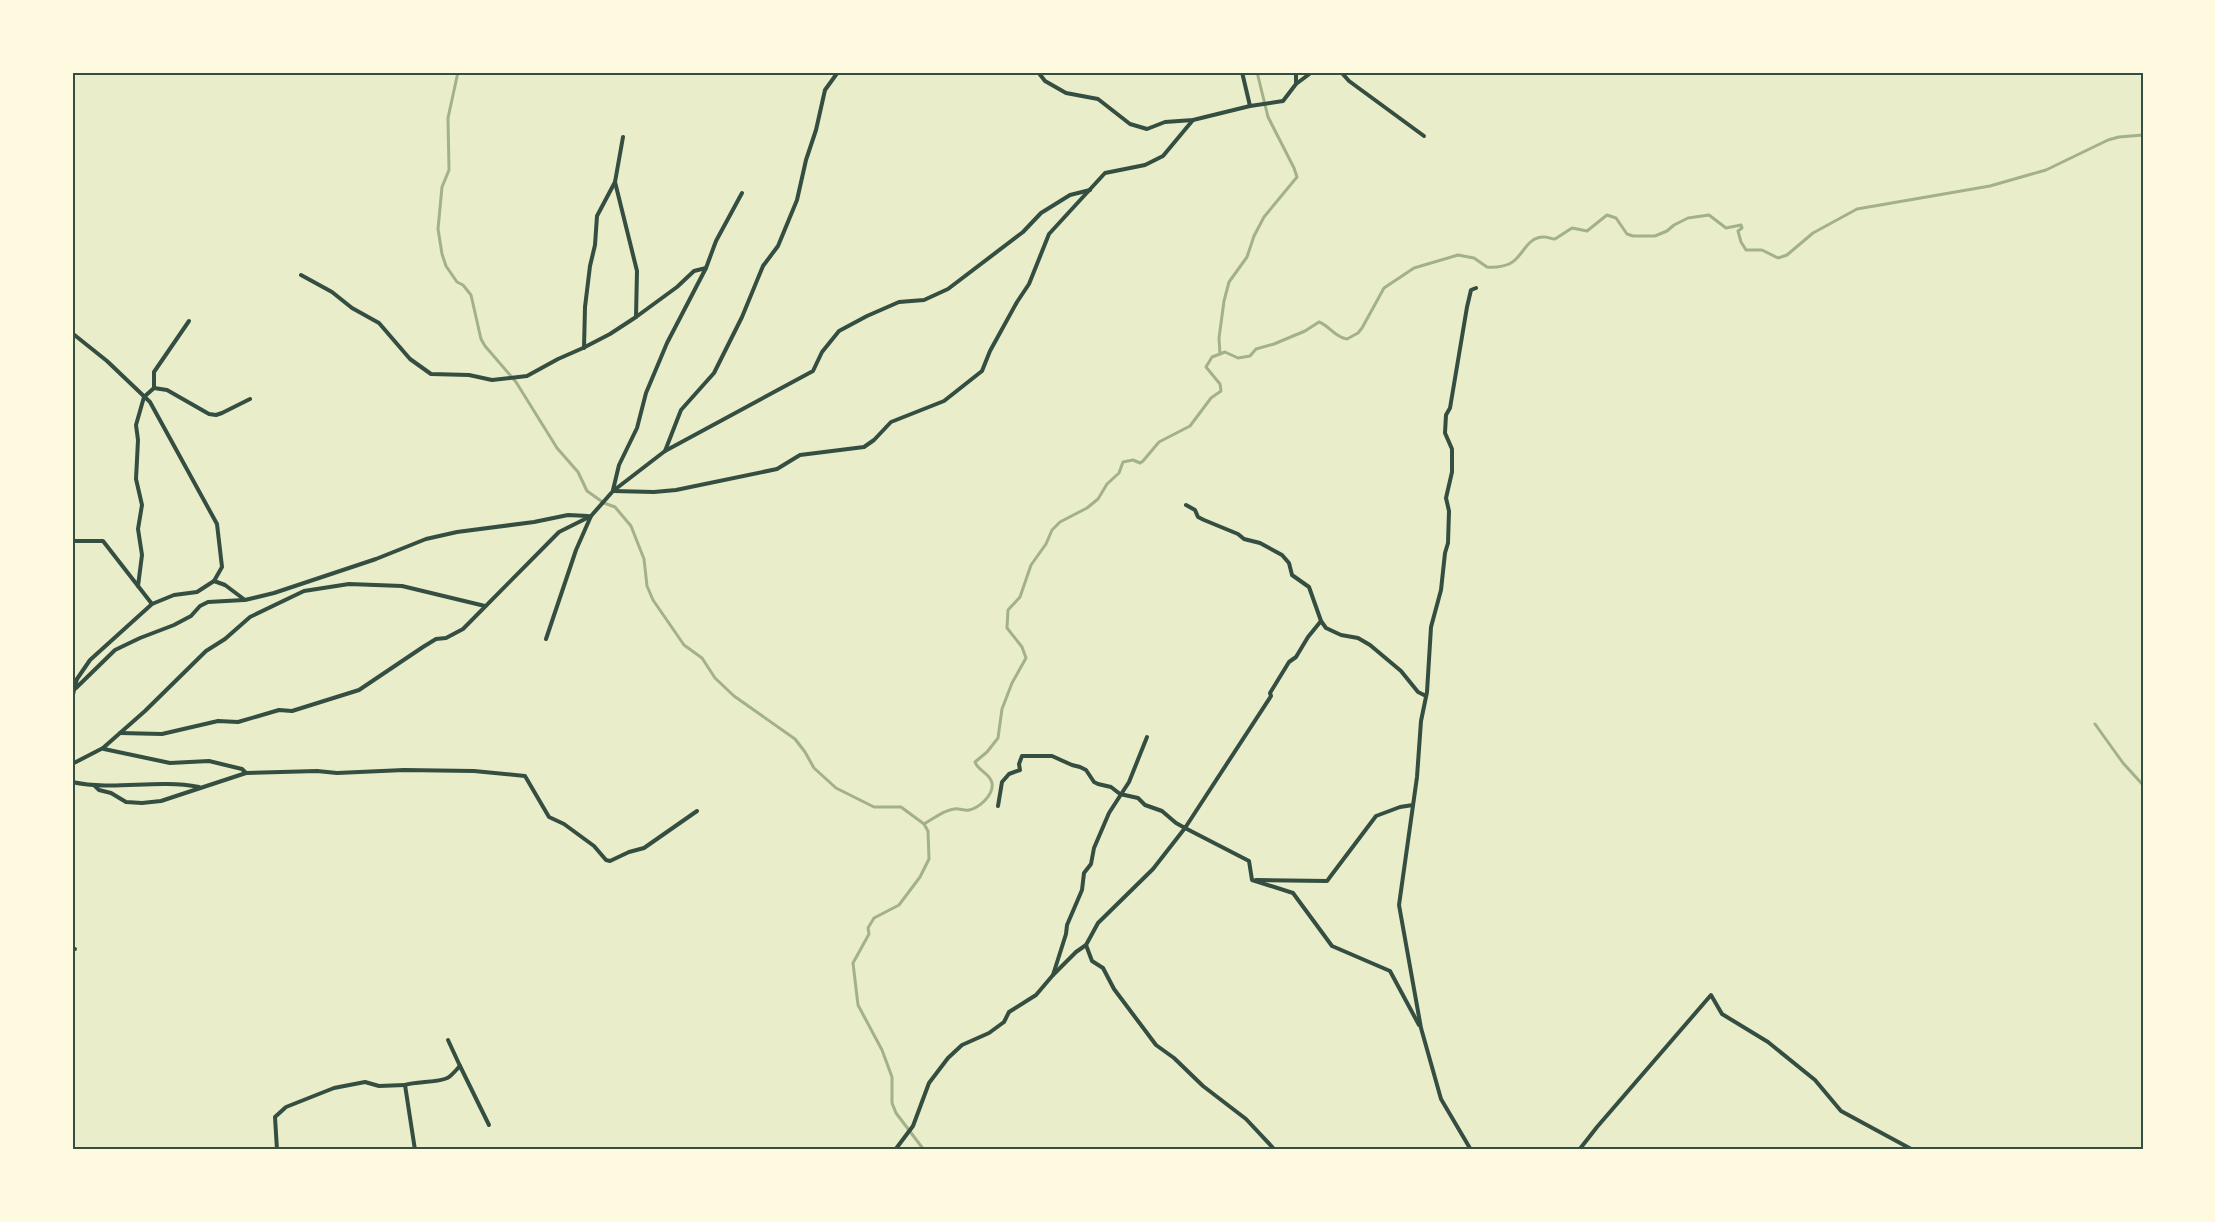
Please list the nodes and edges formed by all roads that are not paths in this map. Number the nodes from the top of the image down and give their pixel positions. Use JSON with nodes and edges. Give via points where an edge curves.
{"nodes":[{"id":1,"x":838,"y":72,"type":"edge"},
{"id":2,"x":1038,"y":72,"type":"edge"},
{"id":3,"x":1242,"y":72,"type":"edge"},
{"id":4,"x":1296,"y":72,"type":"edge"},
{"id":5,"x":1312,"y":72,"type":"edge"},
{"id":6,"x":1341,"y":72,"type":"edge"},
{"id":7,"x":1296,"y":84,"type":"junction"},
{"id":8,"x":1250,"y":106,"type":"junction"},
{"id":9,"x":1193,"y":120,"type":"junction"},
{"id":10,"x":1424,"y":136,"type":"dead end"},
{"id":11,"x":623,"y":137,"type":"dead end"},
{"id":12,"x":615,"y":182,"type":"junction"},
{"id":13,"x":1090,"y":189,"type":"junction"},
{"id":14,"x":742,"y":193,"type":"dead end"},
{"id":15,"x":706,"y":268,"type":"junction"},
{"id":16,"x":301,"y":275,"type":"dead end"},
{"id":17,"x":1476,"y":288,"type":"dead end"},
{"id":18,"x":636,"y":317,"type":"junction"},
{"id":19,"x":189,"y":321,"type":"dead end"},
{"id":20,"x":72,"y":333,"type":"edge"},
{"id":21,"x":584,"y":348,"type":"junction"},
{"id":22,"x":154,"y":388,"type":"junction"},
{"id":23,"x":144,"y":397,"type":"junction"},
{"id":24,"x":250,"y":399,"type":"dead end"},
{"id":25,"x":665,"y":451,"type":"junction"},
{"id":26,"x":612,"y":490,"type":"junction"},
{"id":27,"x":1186,"y":505,"type":"dead end"},
{"id":28,"x":591,"y":516,"type":"junction"},
{"id":29,"x":72,"y":541,"type":"edge"},
{"id":30,"x":214,"y":581,"type":"junction"},
{"id":31,"x":138,"y":586,"type":"junction"},
{"id":32,"x":245,"y":600,"type":"junction"},
{"id":33,"x":152,"y":604,"type":"junction"},
{"id":34,"x":485,"y":606,"type":"junction"},
{"id":35,"x":1321,"y":621,"type":"junction"},
{"id":36,"x":546,"y":639,"type":"dead end"},
{"id":37,"x":77,"y":679,"type":"junction"},
{"id":38,"x":72,"y":681,"type":"edge"},
{"id":39,"x":76,"y":689,"type":"junction"},
{"id":40,"x":1426,"y":696,"type":"junction"},
{"id":41,"x":72,"y":698,"type":"edge"},
{"id":42,"x":120,"y":733,"type":"junction"},
{"id":43,"x":1148,"y":737,"type":"dead end"},
{"id":44,"x":104,"y":748,"type":"junction"},
{"id":45,"x":72,"y":764,"type":"edge"},
{"id":46,"x":246,"y":774,"type":"junction"},
{"id":47,"x":72,"y":782,"type":"edge"},
{"id":48,"x":94,"y":785,"type":"junction"},
{"id":49,"x":199,"y":787,"type":"junction"},
{"id":50,"x":1120,"y":794,"type":"junction"},
{"id":51,"x":1413,"y":805,"type":"junction"},
{"id":52,"x":998,"y":806,"type":"dead end"},
{"id":53,"x":697,"y":811,"type":"dead end"},
{"id":54,"x":1185,"y":828,"type":"junction"},
{"id":55,"x":1252,"y":880,"type":"junction"},
{"id":56,"x":1086,"y":945,"type":"junction"},
{"id":57,"x":1053,"y":975,"type":"junction"},
{"id":58,"x":1421,"y":1028,"type":"junction"},
{"id":59,"x":448,"y":1040,"type":"dead end"},
{"id":60,"x":460,"y":1066,"type":"junction"},
{"id":61,"x":405,"y":1085,"type":"junction"},
{"id":62,"x":489,"y":1125,"type":"dead end"},
{"id":63,"x":277,"y":1150,"type":"edge"},
{"id":64,"x":415,"y":1150,"type":"edge"},
{"id":65,"x":895,"y":1150,"type":"edge"},
{"id":66,"x":1275,"y":1150,"type":"edge"},
{"id":67,"x":1471,"y":1150,"type":"edge"},
{"id":68,"x":1579,"y":1150,"type":"edge"},
{"id":69,"x":1913,"y":1150,"type":"edge"}],
"edges":[{"from":1,"to":25,"type":"street","via":[[825,90],[797,200],[778,246],[763,266],[714,373],[681,410]]},
{"from":2,"to":9,"type":"street","via":[[1066,93],[1098,99],[1130,124],[1147,129],[1165,122]]},
{"from":3,"to":8,"type":"street"},
{"from":4,"to":7,"type":"street"},
{"from":5,"to":7,"type":"street"},
{"from":6,"to":10,"type":"street"},
{"from":7,"to":8,"type":"street","via":[[1283,101]]},
{"from":8,"to":9,"type":"street"},
{"from":9,"to":13,"type":"street","via":[[1163,156],[1145,165],[1105,173]]},
{"from":11,"to":12,"type":"street"},
{"from":12,"to":18,"type":"street","via":[[637,271]]},
{"from":12,"to":21,"type":"street","via":[[597,216],[585,307]]},
{"from":13,"to":25,"type":"street","via":[[1070,195],[1041,213],[1023,232],[948,289],[924,300],[899,302],[839,331],[813,371]]},
{"from":13,"to":26,"type":"street","via":[[1049,234],[1029,284],[982,371],[944,401],[891,422],[864,447],[800,455],[777,469],[676,490]]},
{"from":14,"to":15,"type":"street"},
{"from":15,"to":18,"type":"street","via":[[694,271]]},
{"from":15,"to":26,"type":"street","via":[[646,393],[637,428]]},
{"from":16,"to":21,"type":"street","via":[[379,323],[410,359],[431,374],[492,380],[527,376]]},
{"from":17,"to":40,"type":"street","via":[[1471,290],[1467,306],[1445,424],[1444,433],[1452,449],[1446,498],[1448,543],[1442,590],[1431,627]]},
{"from":18,"to":21,"type":"street"},
{"from":19,"to":22,"type":"street","via":[[154,372]]},
{"from":20,"to":23,"type":"street"},
{"from":22,"to":23,"type":"street"},
{"from":22,"to":24,"type":"street","via":[[167,390],[216,416]]},
{"from":23,"to":30,"type":"street","via":[[217,524],[222,567]]},
{"from":23,"to":31,"type":"street","via":[[136,425],[136,479],[142,505]]},
{"from":25,"to":26,"type":"street"},
{"from":26,"to":28,"type":"street"},
{"from":27,"to":35,"type":"street","via":[[1198,517],[1286,557],[1292,574],[1312,592]]},
{"from":28,"to":32,"type":"street","via":[[568,514],[426,539]]},
{"from":28,"to":34,"type":"street","via":[[559,532]]},
{"from":28,"to":36,"type":"street"},
{"from":29,"to":31,"type":"street","via":[[103,541]]},
{"from":30,"to":32,"type":"street"},
{"from":30,"to":33,"type":"street","via":[[197,592],[174,595]]},
{"from":31,"to":33,"type":"street"},
{"from":32,"to":39,"type":"street","via":[[208,602],[174,626],[115,650]]},
{"from":33,"to":37,"type":"street","via":[[90,660]]},
{"from":34,"to":42,"type":"street","via":[[463,628],[436,639],[358,690],[292,711],[264,713],[238,722],[218,721],[162,734]]},
{"from":34,"to":42,"type":"street","via":[[402,586],[349,584],[304,591],[250,617],[206,651]]},
{"from":35,"to":40,"type":"street","via":[[1341,635],[1370,645]]},
{"from":35,"to":54,"type":"street","via":[[1289,662]]},
{"from":37,"to":38,"type":"street"},
{"from":37,"to":39,"type":"street"},
{"from":39,"to":41,"type":"street"},
{"from":40,"to":51,"type":"street"},
{"from":42,"to":44,"type":"street"},
{"from":43,"to":50,"type":"street"},
{"from":44,"to":45,"type":"street"},
{"from":44,"to":46,"type":"street","via":[[170,763],[209,761],[242,769]]},
{"from":46,"to":49,"type":"street"},
{"from":46,"to":53,"type":"street","via":[[404,770],[525,776],[549,817],[559,820],[610,861],[644,848]]},
{"from":47,"to":48,"type":"street"},
{"from":48,"to":49,"type":"street","via":[[163,782]]},
{"from":48,"to":49,"type":"street","via":[[126,802],[142,803]]},
{"from":50,"to":52,"type":"street","via":[[1094,782],[1080,766],[1052,756],[1022,756],[1020,770],[1002,782]]},
{"from":50,"to":54,"type":"street","via":[[1138,798]]},
{"from":50,"to":57,"type":"street","via":[[1108,813],[1091,864],[1084,873],[1082,890]]},
{"from":51,"to":55,"type":"street","via":[[1376,816],[1327,881]]},
{"from":51,"to":58,"type":"street","via":[[1399,905]]},
{"from":54,"to":55,"type":"street","via":[[1249,861]]},
{"from":54,"to":56,"type":"street","via":[[1153,869],[1098,923]]},
{"from":55,"to":58,"type":"street","via":[[1293,893],[1332,946],[1390,971]]},
{"from":56,"to":57,"type":"street"},
{"from":56,"to":66,"type":"street","via":[[1092,961],[1103,968],[1156,1045],[1246,1119]]},
{"from":57,"to":65,"type":"street","via":[[1036,995],[1009,1012],[1004,1022],[989,1034],[962,1045],[948,1058],[929,1083],[913,1126]]},
{"from":58,"to":67,"type":"street","via":[[1441,1099]]},
{"from":59,"to":60,"type":"street"},
{"from":60,"to":61,"type":"street","via":[[443,1080]]},
{"from":60,"to":62,"type":"street"},
{"from":61,"to":63,"type":"street","via":[[365,1082],[334,1088],[286,1107],[275,1117]]},
{"from":61,"to":64,"type":"street"},
{"from":68,"to":69,"type":"street","via":[[1711,995],[1722,1014],[1768,1042],[1815,1080],[1841,1111]]}]}
